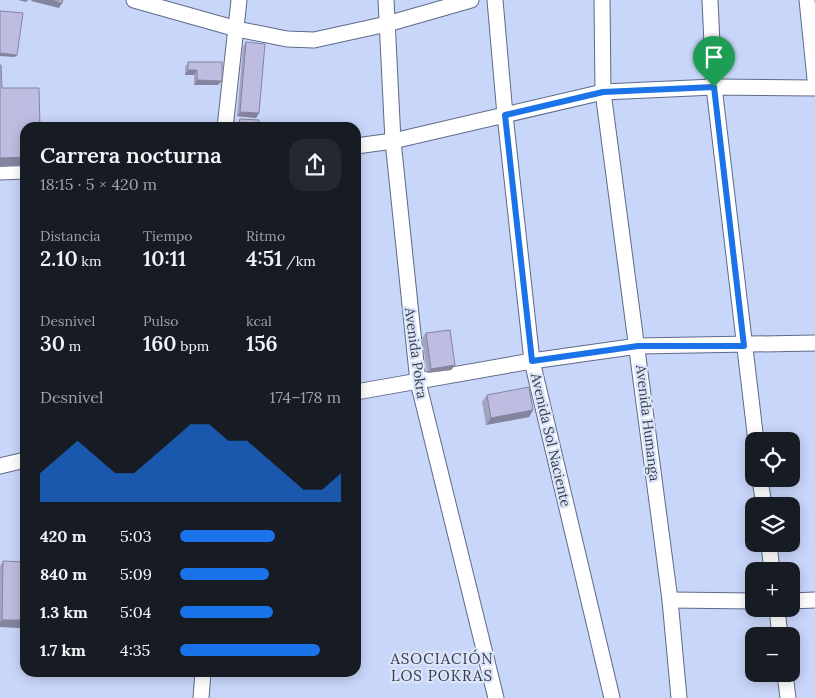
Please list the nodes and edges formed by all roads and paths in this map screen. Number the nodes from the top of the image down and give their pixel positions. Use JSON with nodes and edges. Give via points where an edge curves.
{"nodes":[{"id":1,"x":134,"y":0,"type":"edge"},
{"id":2,"x":239,"y":0,"type":"edge"},
{"id":3,"x":386,"y":0,"type":"edge"},
{"id":4,"x":470,"y":0,"type":"edge"},
{"id":5,"x":495,"y":0,"type":"edge"},
{"id":6,"x":602,"y":0,"type":"edge"},
{"id":7,"x":710,"y":0,"type":"edge"},
{"id":8,"x":807,"y":0,"type":"edge"},
{"id":9,"x":387,"y":24,"type":"junction"},
{"id":10,"x":237,"y":29,"type":"junction"},
{"id":11,"x":815,"y":79,"type":"edge"},
{"id":12,"x":714,"y":87,"type":"junction"},
{"id":13,"x":815,"y":88,"type":"edge"},
{"id":14,"x":603,"y":92,"type":"junction"},
{"id":15,"x":505,"y":115,"type":"junction"},
{"id":16,"x":226,"y":122,"type":"edge"},
{"id":17,"x":393,"y":141,"type":"junction"},
{"id":18,"x":361,"y":145,"type":"edge"},
{"id":19,"x":20,"y":171,"type":"edge"},
{"id":20,"x":0,"y":172,"type":"edge"},
{"id":21,"x":815,"y":343,"type":"edge"},
{"id":22,"x":638,"y":346,"type":"junction"},
{"id":23,"x":744,"y":346,"type":"junction"},
{"id":24,"x":532,"y":361,"type":"junction"},
{"id":25,"x":418,"y":382,"type":"junction"},
{"id":26,"x":361,"y":391,"type":"edge"},
{"id":27,"x":755,"y":432,"type":"edge"},
{"id":28,"x":20,"y":461,"type":"edge"},
{"id":29,"x":0,"y":466,"type":"edge"},
{"id":30,"x":670,"y":600,"type":"junction"},
{"id":31,"x":815,"y":600,"type":"edge"},
{"id":32,"x":745,"y":601,"type":"edge"},
{"id":33,"x":800,"y":601,"type":"edge"},
{"id":34,"x":203,"y":677,"type":"edge"},
{"id":35,"x":786,"y":682,"type":"edge"},
{"id":36,"x":201,"y":698,"type":"edge"},
{"id":37,"x":496,"y":698,"type":"edge"},
{"id":38,"x":612,"y":698,"type":"edge"},
{"id":39,"x":679,"y":698,"type":"edge"},
{"id":40,"x":788,"y":698,"type":"edge"}],
"edges":[{"from":1,"to":10,"type":"street"},
{"from":2,"to":10,"type":"street"},
{"from":3,"to":9,"type":"street","name":"Avenida Pokra"},
{"from":4,"to":9,"type":"street"},
{"from":5,"to":15,"type":"street","name":"Avenida Sol Naciente"},
{"from":6,"to":14,"type":"street","name":"Avenida Humanga"},
{"from":7,"to":12,"type":"street"},
{"from":8,"to":11,"type":"street"},
{"from":9,"to":10,"type":"street","via":[[314,40],[287,39]]},
{"from":9,"to":17,"type":"street","name":"Avenida Pokra"},
{"from":10,"to":16,"type":"street"},
{"from":12,"to":13,"type":"street"},
{"from":12,"to":14,"type":"street"},
{"from":12,"to":23,"type":"street"},
{"from":14,"to":15,"type":"street"},
{"from":14,"to":22,"type":"street","name":"Avenida Humanga"},
{"from":15,"to":17,"type":"street"},
{"from":15,"to":24,"type":"street","name":"Avenida Sol Naciente"},
{"from":17,"to":18,"type":"street"},
{"from":17,"to":25,"type":"street","name":"Avenida Pokra"},
{"from":19,"to":20,"type":"street"},
{"from":21,"to":23,"type":"street"},
{"from":22,"to":23,"type":"street"},
{"from":22,"to":24,"type":"street"},
{"from":22,"to":30,"type":"street","name":"Avenida Humanga"},
{"from":23,"to":27,"type":"street"},
{"from":24,"to":25,"type":"street"},
{"from":24,"to":38,"type":"street","name":"Avenida Sol Naciente"},
{"from":25,"to":26,"type":"street"},
{"from":25,"to":37,"type":"street","name":"Avenida Pokra"},
{"from":28,"to":29,"type":"street"},
{"from":30,"to":32,"type":"street"},
{"from":30,"to":39,"type":"street","name":"Avenida Humanga"},
{"from":31,"to":33,"type":"street"},
{"from":34,"to":36,"type":"street"},
{"from":35,"to":40,"type":"street"}]}
